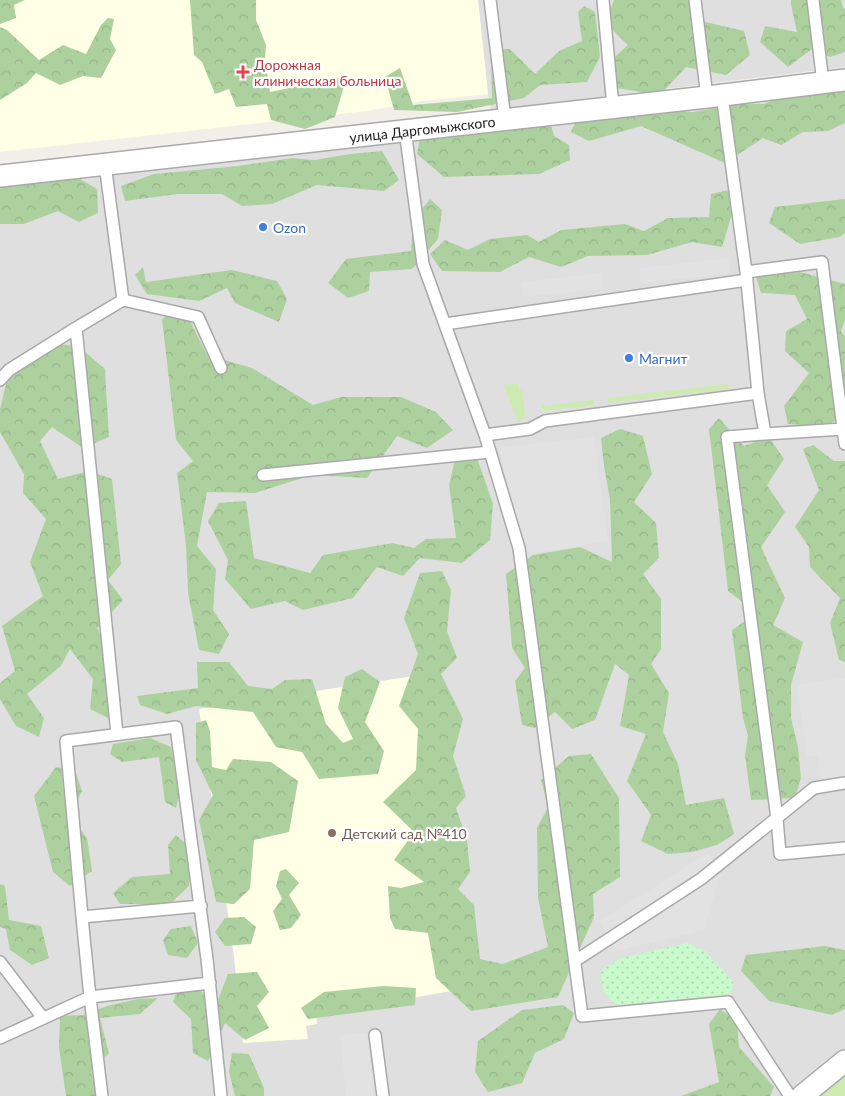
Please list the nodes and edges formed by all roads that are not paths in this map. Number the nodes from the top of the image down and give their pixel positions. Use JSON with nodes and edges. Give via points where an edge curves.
{"nodes":[{"id":1,"x":490,"y":0,"type":"edge"},
{"id":2,"x":603,"y":0,"type":"edge"},
{"id":3,"x":695,"y":0,"type":"edge"},
{"id":4,"x":813,"y":0,"type":"edge"},
{"id":5,"x":845,"y":80,"type":"edge"},
{"id":6,"x":823,"y":82,"type":"junction"},
{"id":7,"x":714,"y":96,"type":"junction"},
{"id":8,"x":613,"y":107,"type":"junction"},
{"id":9,"x":505,"y":119,"type":"junction"},
{"id":10,"x":406,"y":130,"type":"junction"},
{"id":11,"x":105,"y":164,"type":"junction"},
{"id":12,"x":0,"y":176,"type":"edge"},
{"id":13,"x":746,"y":276,"type":"junction"},
{"id":14,"x":123,"y":300,"type":"junction"},
{"id":15,"x":445,"y":324,"type":"junction"},
{"id":16,"x":76,"y":328,"type":"junction"},
{"id":17,"x":221,"y":368,"type":"dead end"},
{"id":18,"x":0,"y":380,"type":"edge"},
{"id":19,"x":758,"y":393,"type":"junction"},
{"id":20,"x":843,"y":429,"type":"junction"},
{"id":21,"x":765,"y":434,"type":"junction"},
{"id":22,"x":485,"y":435,"type":"junction"},
{"id":23,"x":845,"y":444,"type":"edge"},
{"id":24,"x":490,"y":452,"type":"junction"},
{"id":25,"x":263,"y":475,"type":"dead end"},
{"id":26,"x":117,"y":734,"type":"junction"},
{"id":27,"x":845,"y":783,"type":"edge"},
{"id":28,"x":777,"y":819,"type":"junction"},
{"id":29,"x":845,"y":848,"type":"edge"},
{"id":30,"x":201,"y":906,"type":"junction"},
{"id":31,"x":82,"y":917,"type":"junction"},
{"id":32,"x":575,"y":961,"type":"junction"},
{"id":33,"x":0,"y":962,"type":"edge"},
{"id":34,"x":210,"y":983,"type":"junction"},
{"id":35,"x":90,"y":997,"type":"junction"},
{"id":36,"x":43,"y":1018,"type":"junction"},
{"id":37,"x":375,"y":1035,"type":"dead end"},
{"id":38,"x":0,"y":1038,"type":"edge"},
{"id":39,"x":845,"y":1061,"type":"edge"},
{"id":40,"x":102,"y":1096,"type":"edge"},
{"id":41,"x":221,"y":1096,"type":"edge"},
{"id":42,"x":383,"y":1096,"type":"edge"},
{"id":43,"x":790,"y":1096,"type":"edge"},
{"id":44,"x":802,"y":1096,"type":"edge"}],
"edges":[{"from":1,"to":9,"type":"lane"},
{"from":2,"to":8,"type":"lane"},
{"from":3,"to":7,"type":"lane"},
{"from":4,"to":6,"type":"lane"},
{"from":5,"to":6,"type":"street","name":"улица Даргомыжского"},
{"from":6,"to":7,"type":"street","name":"улица Даргомыжского"},
{"from":7,"to":8,"type":"street","name":"улица Даргомыжского"},
{"from":7,"to":13,"type":"lane"},
{"from":8,"to":9,"type":"street","name":"улица Даргомыжского"},
{"from":9,"to":10,"type":"street","name":"улица Даргомыжского"},
{"from":10,"to":11,"type":"street","name":"улица Даргомыжского"},
{"from":10,"to":15,"type":"lane","via":[[423,264]]},
{"from":11,"to":12,"type":"street","name":"улица Даргомыжского"},
{"from":11,"to":14,"type":"lane"},
{"from":13,"to":15,"type":"lane"},
{"from":13,"to":19,"type":"lane"},
{"from":13,"to":20,"type":"lane","via":[[822,262]]},
{"from":14,"to":16,"type":"lane"},
{"from":14,"to":17,"type":"lane","via":[[198,317]]},
{"from":15,"to":22,"type":"lane"},
{"from":16,"to":18,"type":"lane","via":[[9,370]]},
{"from":16,"to":26,"type":"lane"},
{"from":19,"to":21,"type":"lane"},
{"from":19,"to":22,"type":"lane","via":[[545,420],[530,429]]},
{"from":20,"to":21,"type":"lane"},
{"from":20,"to":23,"type":"lane"},
{"from":21,"to":28,"type":"lane","via":[[727,438]]},
{"from":22,"to":24,"type":"lane"},
{"from":24,"to":25,"type":"lane"},
{"from":24,"to":32,"type":"lane","via":[[519,548]]},
{"from":26,"to":30,"type":"lane","via":[[176,728]]},
{"from":26,"to":31,"type":"lane","via":[[66,741]]},
{"from":27,"to":28,"type":"lane","via":[[814,788]]},
{"from":28,"to":29,"type":"lane","via":[[780,854]]},
{"from":28,"to":32,"type":"lane","via":[[701,879]]},
{"from":30,"to":31,"type":"lane"},
{"from":30,"to":34,"type":"lane"},
{"from":31,"to":35,"type":"lane"},
{"from":32,"to":43,"type":"lane","via":[[582,1016],[728,1002]]},
{"from":33,"to":36,"type":"lane"},
{"from":34,"to":35,"type":"lane"},
{"from":34,"to":41,"type":"lane"},
{"from":35,"to":36,"type":"lane"},
{"from":35,"to":40,"type":"lane"},
{"from":36,"to":38,"type":"lane"},
{"from":37,"to":42,"type":"lane"},
{"from":39,"to":44,"type":"street"}]}
